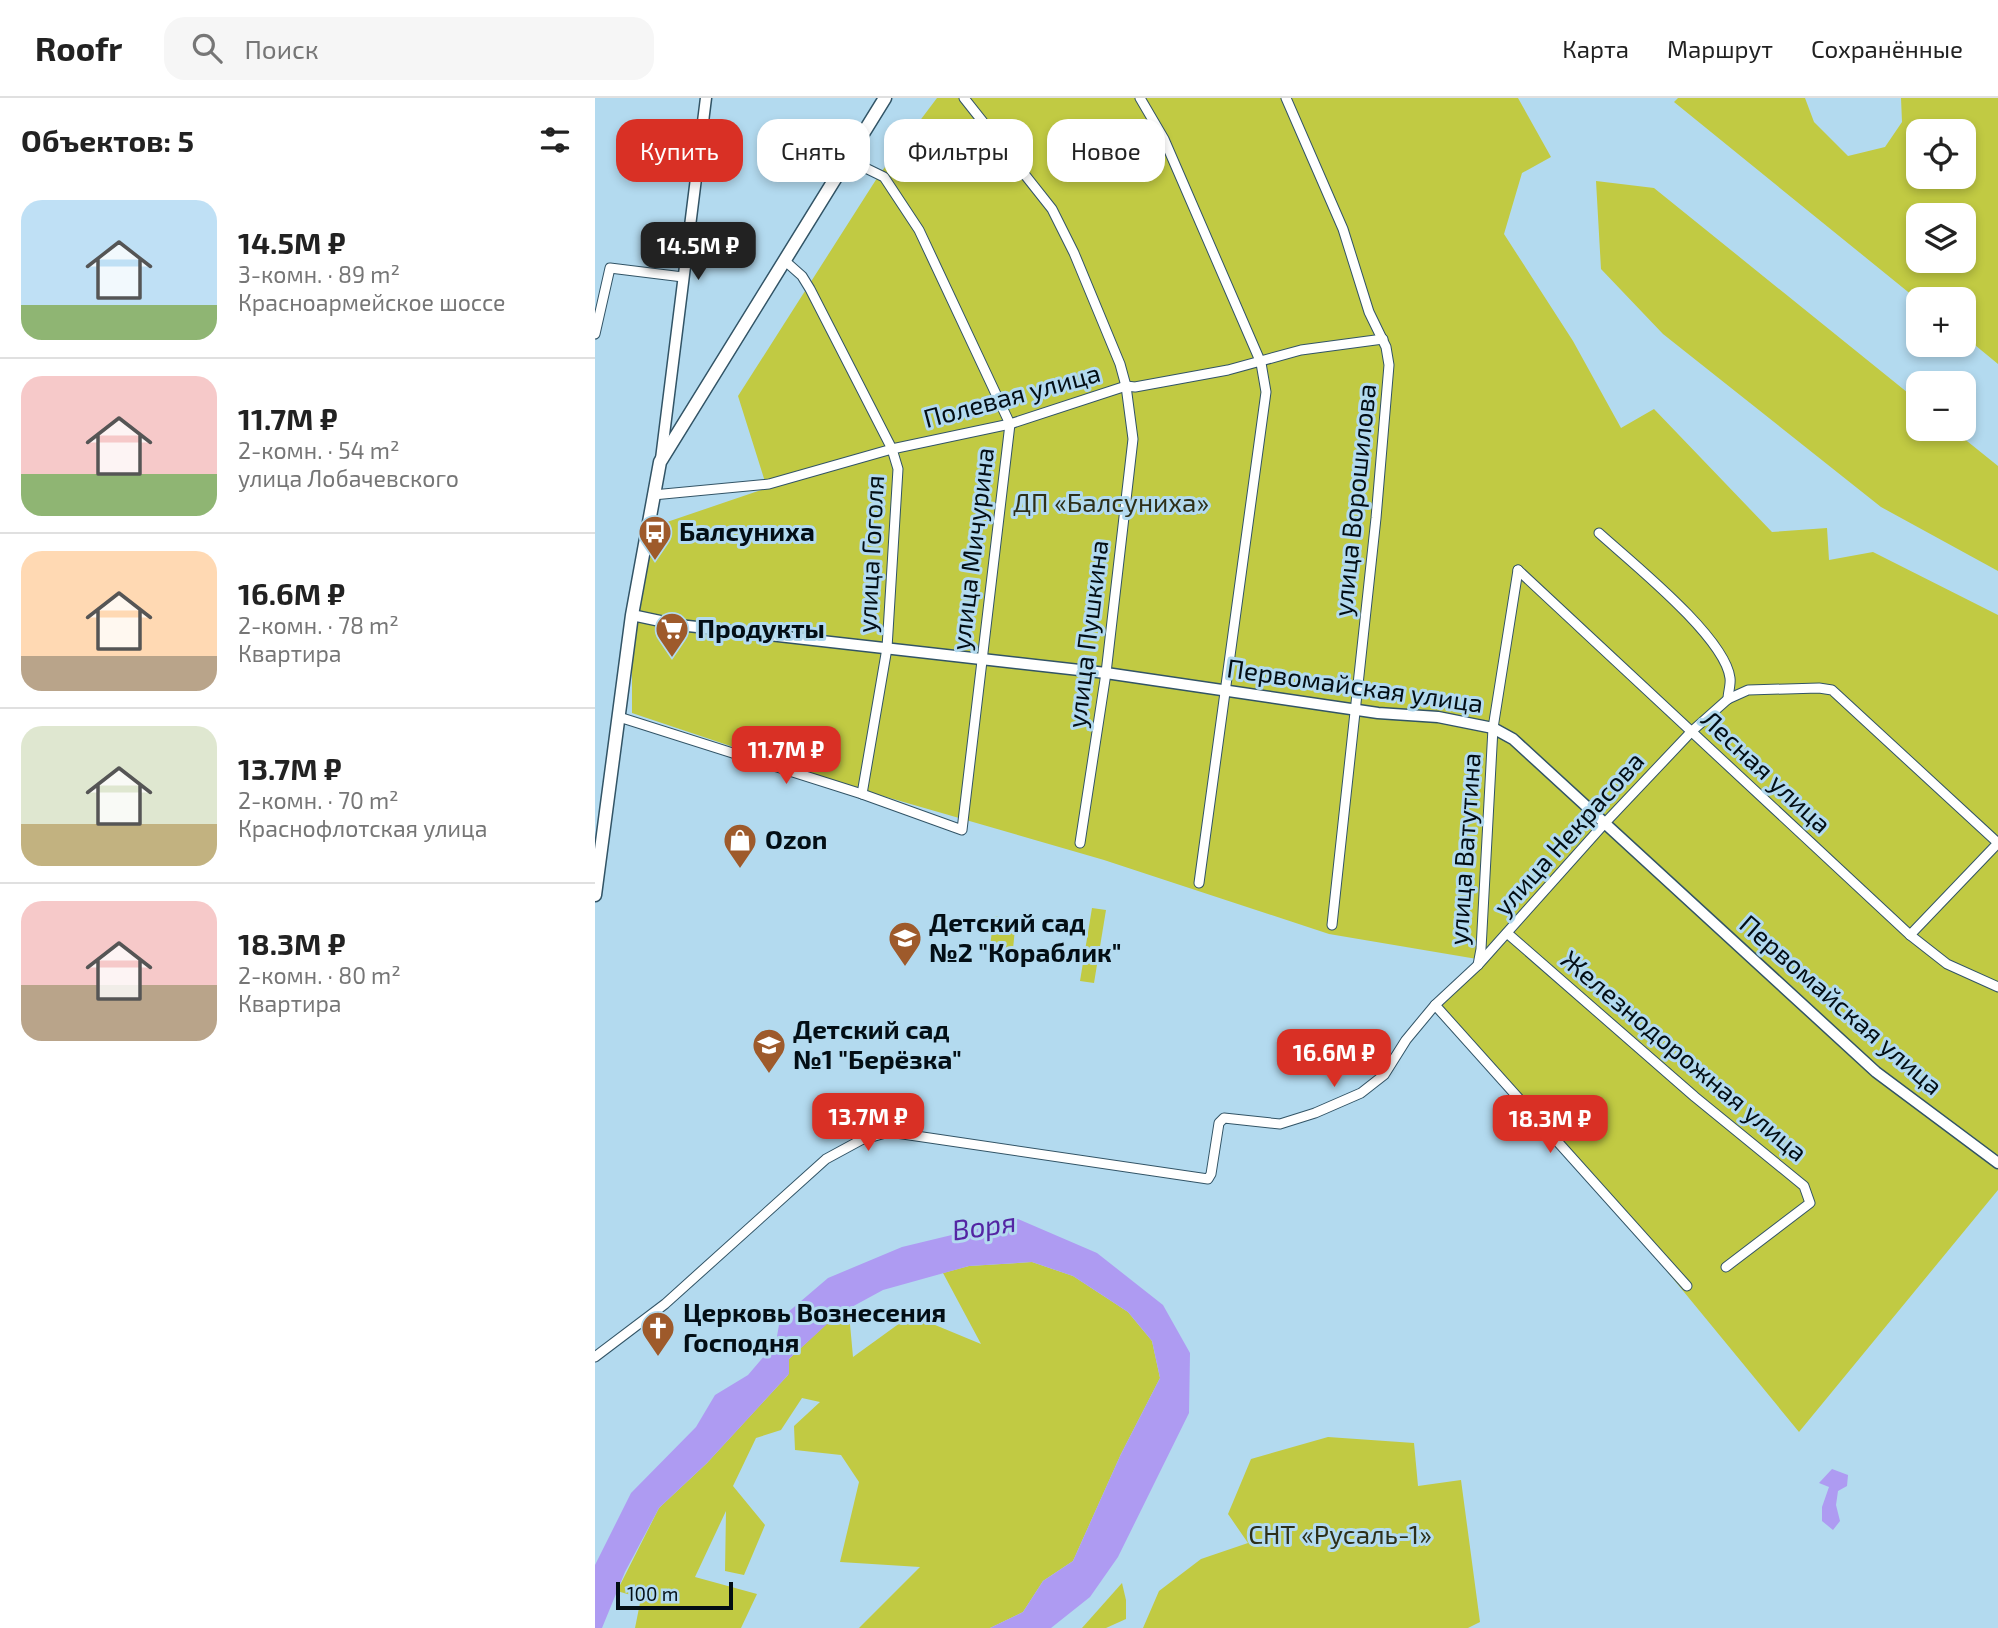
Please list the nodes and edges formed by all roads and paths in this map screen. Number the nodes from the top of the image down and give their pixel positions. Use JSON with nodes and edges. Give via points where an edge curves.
{"nodes":[{"id":1,"x":706,"y":98,"type":"edge"},
{"id":2,"x":885,"y":98,"type":"edge"},
{"id":3,"x":964,"y":98,"type":"edge"},
{"id":4,"x":1140,"y":98,"type":"edge"},
{"id":5,"x":1286,"y":98,"type":"edge"},
{"id":6,"x":870,"y":121,"type":"edge"},
{"id":7,"x":870,"y":170,"type":"edge"},
{"id":8,"x":832,"y":182,"type":"edge"},
{"id":9,"x":784,"y":260,"type":"junction"},
{"id":10,"x":683,"y":277,"type":"junction"},
{"id":11,"x":595,"y":334,"type":"edge"},
{"id":12,"x":1383,"y":339,"type":"junction"},
{"id":13,"x":1261,"y":363,"type":"junction"},
{"id":14,"x":1126,"y":386,"type":"junction"},
{"id":15,"x":669,"y":403,"type":"junction"},
{"id":16,"x":694,"y":409,"type":"junction"},
{"id":17,"x":1010,"y":424,"type":"junction"},
{"id":18,"x":892,"y":449,"type":"junction"},
{"id":19,"x":660,"y":462,"type":"junction"},
{"id":20,"x":653,"y":495,"type":"junction"},
{"id":21,"x":1599,"y":533,"type":"dead end"},
{"id":22,"x":1518,"y":570,"type":"joint"},
{"id":23,"x":632,"y":615,"type":"junction"},
{"id":24,"x":887,"y":648,"type":"junction"},
{"id":25,"x":981,"y":659,"type":"junction"},
{"id":26,"x":1106,"y":673,"type":"junction"},
{"id":27,"x":1225,"y":692,"type":"junction"},
{"id":28,"x":1728,"y":699,"type":"junction"},
{"id":29,"x":1354,"y":709,"type":"junction"},
{"id":30,"x":619,"y":717,"type":"junction"},
{"id":31,"x":1493,"y":728,"type":"junction"},
{"id":32,"x":1692,"y":732,"type":"junction"},
{"id":33,"x":862,"y":794,"type":"junction"},
{"id":34,"x":1604,"y":824,"type":"junction"},
{"id":35,"x":1080,"y":843,"type":"dead end"},
{"id":36,"x":1998,"y":843,"type":"edge"},
{"id":37,"x":1994,"y":853,"type":"edge"},
{"id":38,"x":1199,"y":883,"type":"dead end"},
{"id":39,"x":595,"y":895,"type":"edge"},
{"id":40,"x":1332,"y":925,"type":"dead end"},
{"id":41,"x":1507,"y":933,"type":"junction"},
{"id":42,"x":1910,"y":935,"type":"junction"},
{"id":43,"x":1478,"y":965,"type":"junction"},
{"id":44,"x":1998,"y":986,"type":"edge"},
{"id":45,"x":1435,"y":1005,"type":"junction"},
{"id":46,"x":1998,"y":1163,"type":"edge"},
{"id":47,"x":1726,"y":1267,"type":"dead end"},
{"id":48,"x":1687,"y":1286,"type":"dead end"},
{"id":49,"x":595,"y":1357,"type":"edge"}],
"edges":[{"from":1,"to":10,"type":"street"},
{"from":2,"to":6,"type":"main road"},
{"from":3,"to":14,"type":"street","name":"улица Пушкина","via":[[1052,209]]},
{"from":4,"to":13,"type":"street","via":[[1164,139]]},
{"from":5,"to":12,"type":"street","name":"улица Ворошилова","via":[[1343,229],[1369,312]]},
{"from":7,"to":17,"type":"street","name":"улица Мичурина","via":[[884,177],[919,230]]},
{"from":8,"to":9,"type":"main road"},
{"from":9,"to":16,"type":"main road"},
{"from":9,"to":18,"type":"street","name":"улица Гоголя","via":[[810,289]]},
{"from":10,"to":11,"type":"street","via":[[610,268]]},
{"from":10,"to":15,"type":"street"},
{"from":12,"to":13,"type":"street","name":"Полевая улица","via":[[1301,350]]},
{"from":12,"to":29,"type":"street","name":"улица Ворошилова","via":[[1388,379]]},
{"from":13,"to":14,"type":"street","name":"Полевая улица"},
{"from":13,"to":27,"type":"street","via":[[1266,392]]},
{"from":14,"to":17,"type":"street","name":"Полевая улица"},
{"from":14,"to":26,"type":"street","name":"улица Пушкина","via":[[1133,439]]},
{"from":15,"to":16,"type":"street","via":[[675,412]]},
{"from":15,"to":19,"type":"street"},
{"from":16,"to":19,"type":"main road"},
{"from":17,"to":18,"type":"street","name":"Полевая улица"},
{"from":17,"to":25,"type":"street","name":"улица Мичурина"},
{"from":18,"to":20,"type":"street","name":"Полевая улица","via":[[769,484]]},
{"from":18,"to":24,"type":"street","name":"улица Гоголя","via":[[898,469]]},
{"from":19,"to":20,"type":"main road"},
{"from":20,"to":23,"type":"main road"},
{"from":21,"to":28,"type":"street","via":[[1706,631],[1730,678]]},
{"from":22,"to":31,"type":"street","name":"улица Ватутина"},
{"from":22,"to":32,"type":"street","name":"Лесная улица"},
{"from":23,"to":24,"type":"street","name":"Первомайская улица","via":[[679,625]]},
{"from":23,"to":30,"type":"main road"},
{"from":24,"to":25,"type":"street","name":"Первомайская улица"},
{"from":24,"to":33,"type":"street","name":"улица Гоголя"},
{"from":25,"to":26,"type":"street","name":"Первомайская улица"},
{"from":25,"to":33,"type":"street","name":"улица Мичурина","via":[[962,830]]},
{"from":26,"to":27,"type":"street","name":"Первомайская улица"},
{"from":26,"to":35,"type":"street","name":"улица Пушкина"},
{"from":27,"to":29,"type":"street","name":"Первомайская улица"},
{"from":27,"to":38,"type":"street"},
{"from":28,"to":32,"type":"street","name":"улица Некрасова"},
{"from":28,"to":36,"type":"street","via":[[1748,690],[1832,690]]},
{"from":29,"to":31,"type":"street","name":"Первомайская улица"},
{"from":29,"to":40,"type":"street","name":"улица Ворошилова"},
{"from":30,"to":33,"type":"street"},
{"from":30,"to":39,"type":"main road"},
{"from":31,"to":34,"type":"street","name":"Первомайская улица","via":[[1513,739]]},
{"from":31,"to":43,"type":"street","name":"улица Ватутина"},
{"from":32,"to":34,"type":"street","name":"улица Некрасова"},
{"from":32,"to":42,"type":"street","name":"Лесная улица"},
{"from":34,"to":41,"type":"street","name":"улица Некрасова"},
{"from":34,"to":46,"type":"street","name":"Первомайская улица","via":[[1876,1072]]},
{"from":36,"to":37,"type":"street"},
{"from":37,"to":42,"type":"street"},
{"from":41,"to":43,"type":"street","name":"улица Некрасова"},
{"from":41,"to":47,"type":"street","name":"Железнодорожная улица","via":[[1804,1186],[1809,1203]]},
{"from":42,"to":44,"type":"street","name":"Лесная улица","via":[[1947,964]]},
{"from":43,"to":45,"type":"street","name":"улица Некрасова"},
{"from":45,"to":48,"type":"street"},
{"from":45,"to":49,"type":"street","name":"улица Некрасова","via":[[1384,1075],[1361,1093],[1280,1124],[1221,1120],[1208,1179],[889,1132],[845,1147],[665,1304]]}]}
